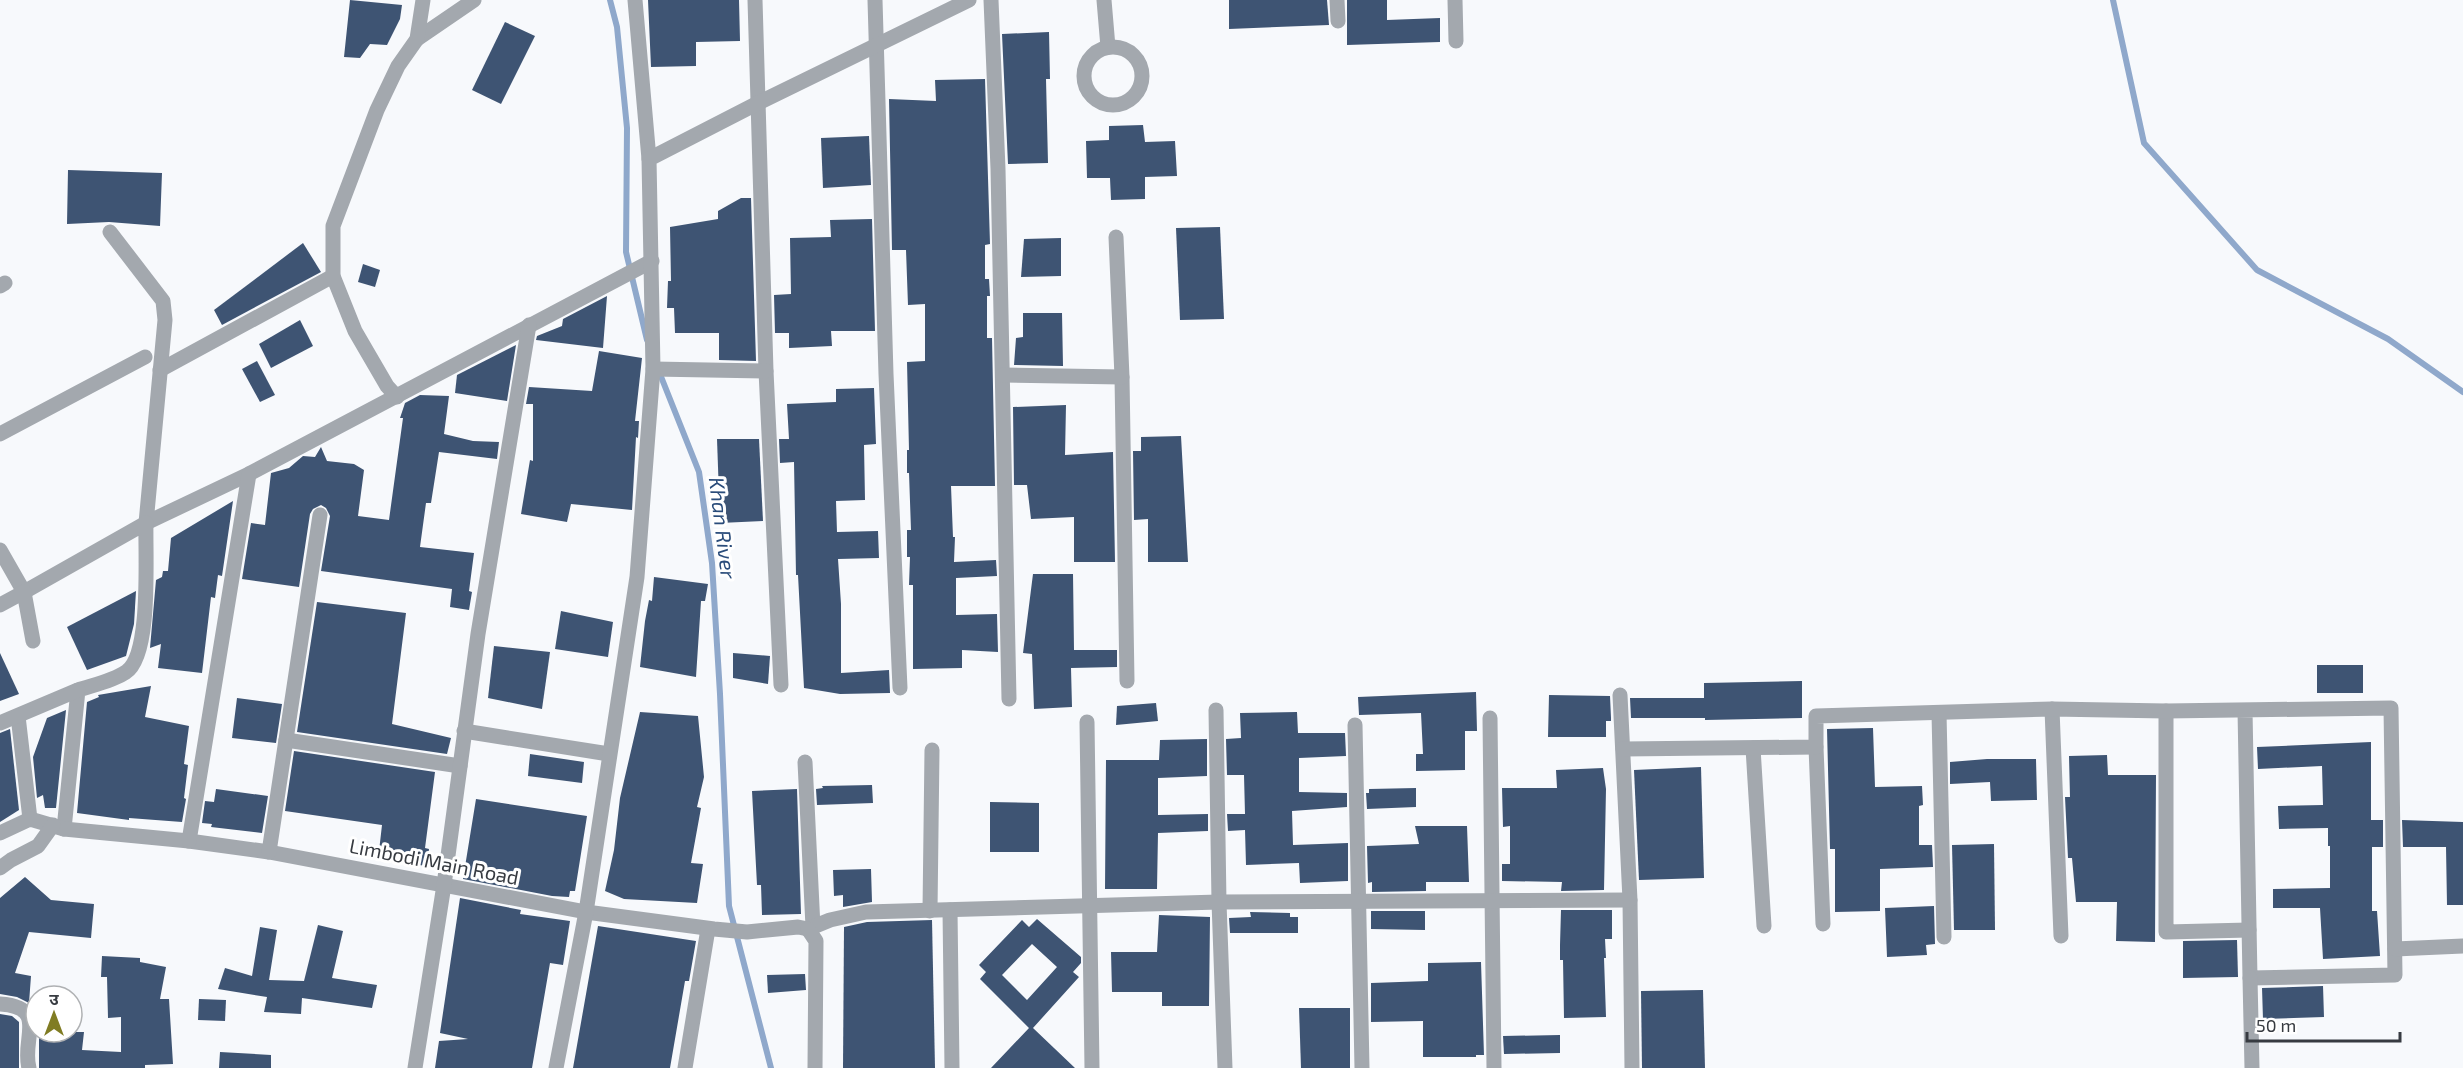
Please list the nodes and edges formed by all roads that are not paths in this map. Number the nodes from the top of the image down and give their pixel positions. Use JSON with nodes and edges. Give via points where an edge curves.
{"nodes":[{"id":1,"x":423,"y":0,"type":"edge"},
{"id":2,"x":474,"y":0,"type":"edge"},
{"id":3,"x":635,"y":0,"type":"edge"},
{"id":4,"x":755,"y":0,"type":"edge"},
{"id":5,"x":875,"y":0,"type":"edge"},
{"id":6,"x":969,"y":0,"type":"edge"},
{"id":7,"x":991,"y":0,"type":"edge"},
{"id":8,"x":1104,"y":0,"type":"edge"},
{"id":9,"x":1337,"y":0,"type":"edge"},
{"id":10,"x":1455,"y":0,"type":"edge"},
{"id":11,"x":1338,"y":21,"type":"dead end"},
{"id":12,"x":417,"y":39,"type":"junction"},
{"id":13,"x":1456,"y":41,"type":"dead end"},
{"id":14,"x":877,"y":46,"type":"junction"},
{"id":15,"x":1108,"y":47,"type":"dead end"},
{"id":16,"x":758,"y":103,"type":"junction"},
{"id":17,"x":649,"y":159,"type":"junction"},
{"id":18,"x":110,"y":232,"type":"dead end"},
{"id":19,"x":1116,"y":237,"type":"dead end"},
{"id":20,"x":652,"y":261,"type":"junction"},
{"id":21,"x":333,"y":276,"type":"junction"},
{"id":22,"x":528,"y":325,"type":"junction"},
{"id":23,"x":145,"y":357,"type":"dead end"},
{"id":24,"x":653,"y":369,"type":"junction"},
{"id":25,"x":160,"y":370,"type":"junction"},
{"id":26,"x":766,"y":371,"type":"junction"},
{"id":27,"x":1003,"y":375,"type":"junction"},
{"id":28,"x":1122,"y":377,"type":"junction"},
{"id":29,"x":397,"y":397,"type":"junction"},
{"id":30,"x":0,"y":434,"type":"edge"},
{"id":31,"x":249,"y":474,"type":"junction"},
{"id":32,"x":320,"y":515,"type":"dead end"},
{"id":33,"x":146,"y":523,"type":"junction"},
{"id":34,"x":0,"y":550,"type":"edge"},
{"id":35,"x":24,"y":592,"type":"junction"},
{"id":36,"x":0,"y":605,"type":"edge"},
{"id":37,"x":33,"y":641,"type":"dead end"},
{"id":38,"x":1127,"y":681,"type":"dead end"},
{"id":39,"x":781,"y":685,"type":"dead end"},
{"id":40,"x":900,"y":688,"type":"dead end"},
{"id":41,"x":78,"y":690,"type":"junction"},
{"id":42,"x":1620,"y":695,"type":"dead end"},
{"id":43,"x":1009,"y":699,"type":"dead end"},
{"id":44,"x":2052,"y":709,"type":"junction"},
{"id":45,"x":1216,"y":710,"type":"dead end"},
{"id":46,"x":2245,"y":710,"type":"junction"},
{"id":47,"x":2166,"y":711,"type":"junction"},
{"id":48,"x":1939,"y":713,"type":"junction"},
{"id":49,"x":18,"y":716,"type":"junction"},
{"id":50,"x":1490,"y":718,"type":"dead end"},
{"id":51,"x":1087,"y":722,"type":"dead end"},
{"id":52,"x":0,"y":723,"type":"edge"},
{"id":53,"x":1355,"y":725,"type":"dead end"},
{"id":54,"x":465,"y":731,"type":"junction"},
{"id":55,"x":286,"y":740,"type":"junction"},
{"id":56,"x":1816,"y":747,"type":"junction"},
{"id":57,"x":1753,"y":748,"type":"junction"},
{"id":58,"x":1623,"y":749,"type":"junction"},
{"id":59,"x":932,"y":750,"type":"dead end"},
{"id":60,"x":609,"y":754,"type":"junction"},
{"id":61,"x":806,"y":762,"type":"dead end"},
{"id":62,"x":460,"y":766,"type":"junction"},
{"id":63,"x":30,"y":819,"type":"junction"},
{"id":64,"x":58,"y":827,"type":"junction"},
{"id":65,"x":0,"y":832,"type":"edge"},
{"id":66,"x":189,"y":841,"type":"junction"},
{"id":67,"x":269,"y":852,"type":"junction"},
{"id":68,"x":0,"y":868,"type":"edge"},
{"id":69,"x":444,"y":885,"type":"junction"},
{"id":70,"x":1630,"y":900,"type":"junction"},
{"id":71,"x":1358,"y":901,"type":"junction"},
{"id":72,"x":1492,"y":901,"type":"junction"},
{"id":73,"x":1219,"y":902,"type":"junction"},
{"id":74,"x":1090,"y":906,"type":"junction"},
{"id":75,"x":950,"y":910,"type":"junction"},
{"id":76,"x":930,"y":911,"type":"junction"},
{"id":77,"x":586,"y":912,"type":"junction"},
{"id":78,"x":1823,"y":924,"type":"dead end"},
{"id":79,"x":1764,"y":926,"type":"dead end"},
{"id":80,"x":811,"y":928,"type":"junction"},
{"id":81,"x":711,"y":929,"type":"junction"},
{"id":82,"x":2249,"y":930,"type":"junction"},
{"id":83,"x":2061,"y":936,"type":"dead end"},
{"id":84,"x":1944,"y":937,"type":"dead end"},
{"id":85,"x":2463,"y":946,"type":"edge"},
{"id":86,"x":2396,"y":949,"type":"junction"},
{"id":87,"x":2250,"y":978,"type":"junction"},
{"id":88,"x":0,"y":1004,"type":"edge"},
{"id":89,"x":28,"y":1068,"type":"edge"},
{"id":90,"x":415,"y":1068,"type":"edge"},
{"id":91,"x":556,"y":1068,"type":"edge"},
{"id":92,"x":685,"y":1068,"type":"edge"},
{"id":93,"x":815,"y":1068,"type":"edge"},
{"id":94,"x":952,"y":1068,"type":"edge"},
{"id":95,"x":1092,"y":1068,"type":"edge"},
{"id":96,"x":1225,"y":1068,"type":"edge"},
{"id":97,"x":1362,"y":1068,"type":"edge"},
{"id":98,"x":1494,"y":1068,"type":"edge"},
{"id":99,"x":1632,"y":1068,"type":"edge"},
{"id":100,"x":2252,"y":1068,"type":"edge"}],
"edges":[{"from":1,"to":12,"type":"street"},
{"from":2,"to":12,"type":"street"},
{"from":3,"to":17,"type":"street"},
{"from":4,"to":16,"type":"street"},
{"from":5,"to":14,"type":"street"},
{"from":6,"to":14,"type":"street"},
{"from":7,"to":27,"type":"street"},
{"from":8,"to":15,"type":"street"},
{"from":9,"to":11,"type":"street"},
{"from":10,"to":13,"type":"street"},
{"from":12,"to":21,"type":"street","via":[[398,66],[348,183],[333,226]]},
{"from":14,"to":16,"type":"street"},
{"from":14,"to":40,"type":"street"},
{"from":16,"to":17,"type":"street"},
{"from":16,"to":26,"type":"street"},
{"from":17,"to":20,"type":"street"},
{"from":18,"to":25,"type":"street","via":[[163,302]]},
{"from":19,"to":28,"type":"street"},
{"from":20,"to":22,"type":"street"},
{"from":20,"to":24,"type":"street"},
{"from":21,"to":25,"type":"street"},
{"from":21,"to":29,"type":"street","via":[[355,331]]},
{"from":22,"to":29,"type":"street"},
{"from":22,"to":54,"type":"street"},
{"from":23,"to":30,"type":"street"},
{"from":24,"to":26,"type":"street"},
{"from":24,"to":60,"type":"street","via":[[637,577]]},
{"from":25,"to":33,"type":"street"},
{"from":26,"to":39,"type":"street"},
{"from":27,"to":28,"type":"street"},
{"from":27,"to":43,"type":"street"},
{"from":28,"to":38,"type":"street"},
{"from":29,"to":31,"type":"street"},
{"from":31,"to":33,"type":"street"},
{"from":31,"to":66,"type":"street"},
{"from":32,"to":55,"type":"street"},
{"from":33,"to":35,"type":"street"},
{"from":33,"to":41,"type":"street","via":[[144,635],[139,655],[127,672]]},
{"from":34,"to":35,"type":"street"},
{"from":35,"to":36,"type":"street"},
{"from":35,"to":37,"type":"street"},
{"from":41,"to":49,"type":"street"},
{"from":41,"to":64,"type":"street"},
{"from":42,"to":58,"type":"street"},
{"from":44,"to":47,"type":"street"},
{"from":44,"to":48,"type":"street"},
{"from":44,"to":83,"type":"street"},
{"from":45,"to":73,"type":"street"},
{"from":46,"to":47,"type":"street"},
{"from":46,"to":82,"type":"street"},
{"from":46,"to":86,"type":"street","via":[[2391,708]]},
{"from":47,"to":82,"type":"street","via":[[2166,932]]},
{"from":48,"to":56,"type":"street","via":[[1816,716]]},
{"from":48,"to":84,"type":"street"},
{"from":49,"to":52,"type":"street"},
{"from":49,"to":63,"type":"street"},
{"from":50,"to":72,"type":"street"},
{"from":51,"to":74,"type":"street"},
{"from":53,"to":71,"type":"street"},
{"from":54,"to":60,"type":"street"},
{"from":54,"to":62,"type":"street"},
{"from":55,"to":62,"type":"street"},
{"from":55,"to":67,"type":"street"},
{"from":56,"to":57,"type":"street"},
{"from":56,"to":78,"type":"street"},
{"from":57,"to":58,"type":"street"},
{"from":57,"to":79,"type":"street"},
{"from":58,"to":70,"type":"street"},
{"from":59,"to":76,"type":"street"},
{"from":60,"to":77,"type":"street"},
{"from":61,"to":80,"type":"street"},
{"from":62,"to":69,"type":"street"},
{"from":63,"to":64,"type":"street","name":"Limbodi Main Road"},
{"from":63,"to":65,"type":"street"},
{"from":64,"to":66,"type":"street","name":"Limbodi Main Road"},
{"from":64,"to":68,"type":"street","via":[[38,846]]},
{"from":66,"to":67,"type":"street","name":"Limbodi Main Road"},
{"from":67,"to":69,"type":"street","name":"Limbodi Main Road"},
{"from":69,"to":77,"type":"street","name":"Limbodi Main Road"},
{"from":69,"to":90,"type":"street"},
{"from":70,"to":72,"type":"street","name":"Limbodi Main Road"},
{"from":70,"to":99,"type":"street"},
{"from":71,"to":72,"type":"street","name":"Limbodi Main Road"},
{"from":71,"to":73,"type":"street","name":"Limbodi Main Road"},
{"from":71,"to":97,"type":"street"},
{"from":72,"to":98,"type":"street"},
{"from":73,"to":74,"type":"street","name":"Limbodi Main Road"},
{"from":73,"to":96,"type":"street"},
{"from":74,"to":75,"type":"street","name":"Limbodi Main Road"},
{"from":74,"to":95,"type":"street"},
{"from":75,"to":76,"type":"street","name":"Limbodi Main Road"},
{"from":75,"to":94,"type":"street"},
{"from":76,"to":80,"type":"street","name":"Limbodi Main Road","via":[[866,912]]},
{"from":77,"to":81,"type":"street","name":"Limbodi Main Road"},
{"from":77,"to":91,"type":"street"},
{"from":80,"to":81,"type":"street","name":"Limbodi Main Road","via":[[747,932]]},
{"from":80,"to":93,"type":"street","via":[[816,941]]},
{"from":81,"to":92,"type":"street"},
{"from":82,"to":87,"type":"street"},
{"from":85,"to":86,"type":"street"},
{"from":86,"to":87,"type":"street","via":[[2395,975]]},
{"from":87,"to":100,"type":"street"},
{"from":88,"to":89,"type":"street","via":[[23,1009],[30,1019]]}]}
